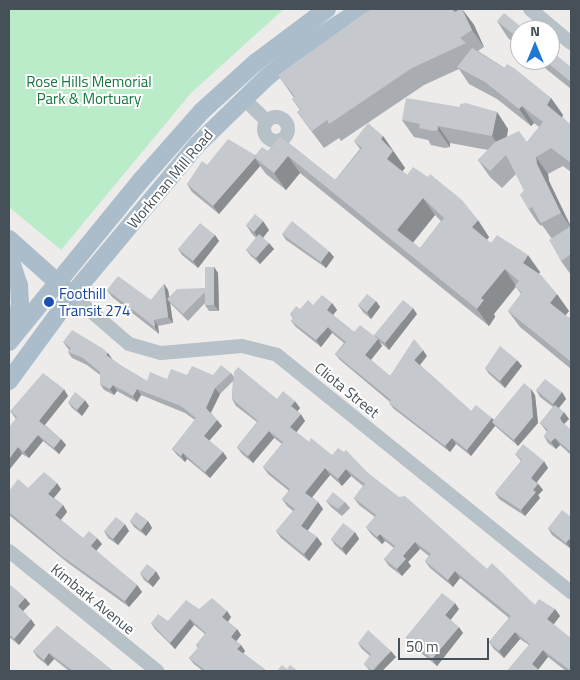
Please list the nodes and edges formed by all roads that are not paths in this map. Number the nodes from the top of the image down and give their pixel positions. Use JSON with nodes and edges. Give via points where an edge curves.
{"nodes":[{"id":1,"x":327,"y":9,"type":"edge"},
{"id":2,"x":362,"y":9,"type":"edge"},
{"id":3,"x":530,"y":9,"type":"edge"},
{"id":4,"x":571,"y":43,"type":"edge"},
{"id":5,"x":229,"y":85,"type":"junction"},
{"id":6,"x":243,"y":98,"type":"junction"},
{"id":7,"x":262,"y":118,"type":"dead end"},
{"id":8,"x":167,"y":180,"type":"junction"},
{"id":9,"x":9,"y":239,"type":"edge"},
{"id":10,"x":9,"y":255,"type":"edge"},
{"id":11,"x":58,"y":282,"type":"junction"},
{"id":12,"x":72,"y":296,"type":"junction"},
{"id":13,"x":12,"y":339,"type":"edge"},
{"id":14,"x":9,"y":380,"type":"edge"},
{"id":15,"x":9,"y":551,"type":"edge"},
{"id":16,"x":571,"y":592,"type":"edge"},
{"id":17,"x":157,"y":671,"type":"edge"}],
"edges":[{"from":1,"to":5,"type":"main road","name":"Workman Mill Road"},
{"from":2,"to":6,"type":"main road","name":"Workman Mill Road","via":[[311,42]]},
{"from":3,"to":4,"type":"street"},
{"from":5,"to":8,"type":"main road","via":[[222,98],[168,159],[163,171]]},
{"from":5,"to":11,"type":"main road","name":"Workman Mill Road","via":[[148,172]]},
{"from":6,"to":7,"type":"street"},
{"from":6,"to":8,"type":"main road","name":"Workman Mill Road"},
{"from":8,"to":12,"type":"main road","name":"Workman Mill Road"},
{"from":9,"to":11,"type":"main road"},
{"from":10,"to":13,"type":"main road","via":[[20,304]]},
{"from":11,"to":12,"type":"main road"},
{"from":11,"to":13,"type":"main road","name":"Workman Mill Road"},
{"from":12,"to":14,"type":"main road","name":"Workman Mill Road"},
{"from":12,"to":16,"type":"street","name":"Cliota Street","via":[[129,344],[161,353],[242,346],[277,355]]},
{"from":15,"to":17,"type":"street","name":"Kimbark Avenue"}]}
